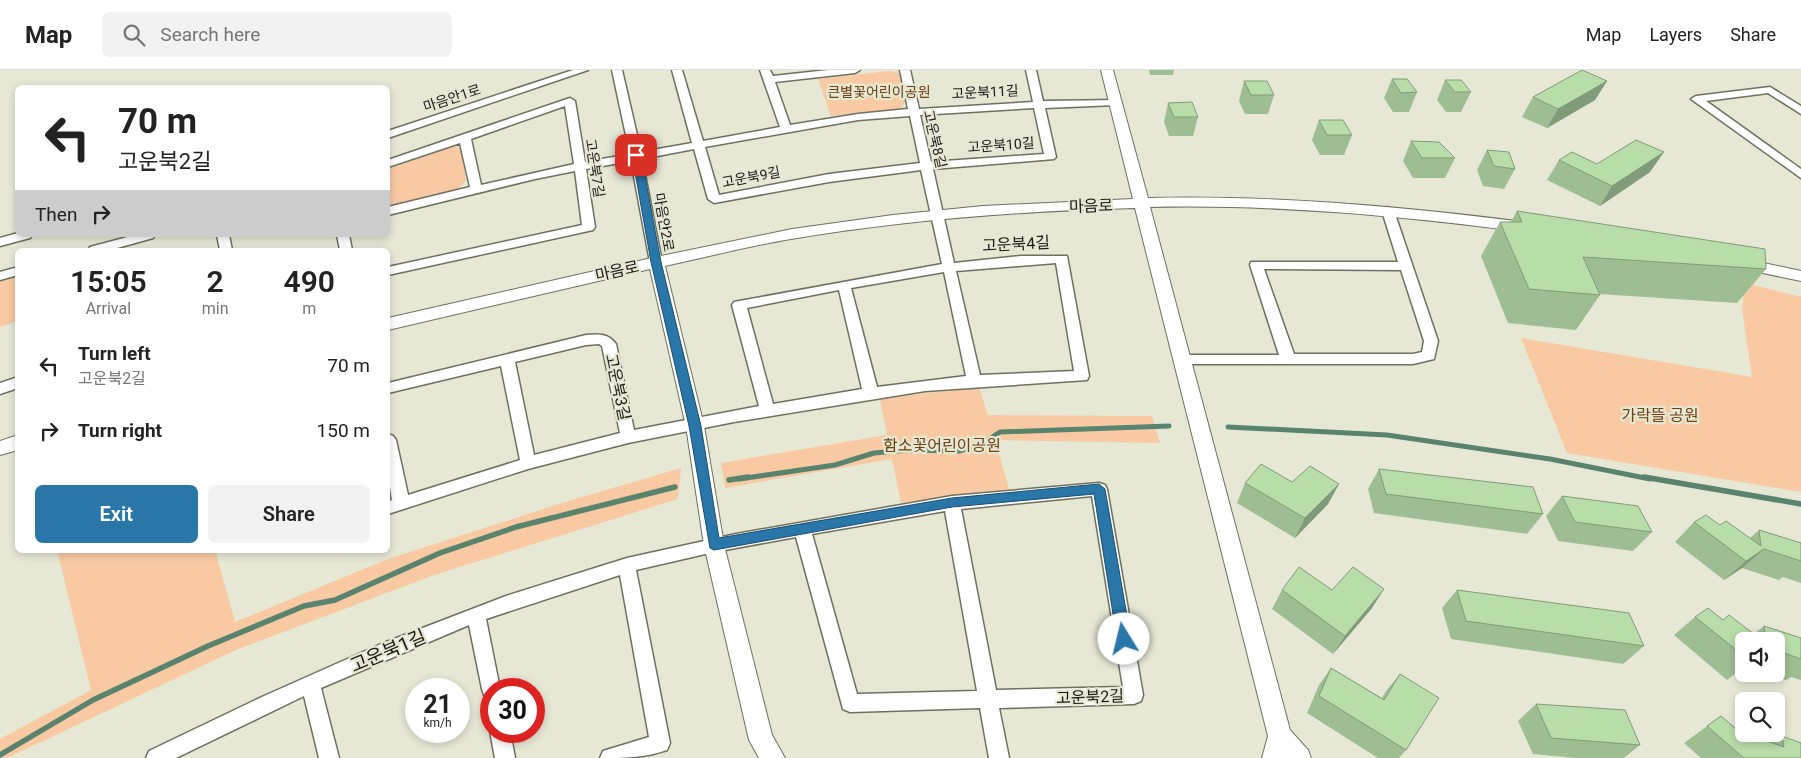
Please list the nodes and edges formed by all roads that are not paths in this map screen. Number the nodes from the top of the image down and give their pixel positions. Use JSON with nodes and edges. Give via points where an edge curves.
{"nodes":[{"id":1,"x":582,"y":70,"type":"edge"},
{"id":2,"x":617,"y":70,"type":"edge"},
{"id":3,"x":677,"y":70,"type":"edge"},
{"id":4,"x":855,"y":70,"type":"edge"},
{"id":5,"x":905,"y":70,"type":"edge"},
{"id":6,"x":1031,"y":70,"type":"edge"},
{"id":7,"x":1108,"y":70,"type":"edge"},
{"id":8,"x":767,"y":75,"type":"edge"},
{"id":9,"x":1116,"y":102,"type":"junction"},
{"id":10,"x":1038,"y":104,"type":"junction"},
{"id":11,"x":914,"y":112,"type":"junction"},
{"id":12,"x":1801,"y":112,"type":"edge"},
{"id":13,"x":786,"y":129,"type":"junction"},
{"id":14,"x":390,"y":134,"type":"edge"},
{"id":15,"x":464,"y":139,"type":"junction"},
{"id":16,"x":698,"y":144,"type":"junction"},
{"id":17,"x":636,"y":155,"type":"junction"},
{"id":18,"x":390,"y":163,"type":"edge"},
{"id":19,"x":578,"y":166,"type":"junction"},
{"id":20,"x":926,"y":166,"type":"junction"},
{"id":21,"x":1801,"y":174,"type":"edge"},
{"id":22,"x":476,"y":188,"type":"junction"},
{"id":23,"x":1142,"y":204,"type":"junction"},
{"id":24,"x":390,"y":210,"type":"edge"},
{"id":25,"x":1388,"y":211,"type":"junction"},
{"id":26,"x":937,"y":214,"type":"junction"},
{"id":27,"x":1543,"y":230,"type":"edge"},
{"id":28,"x":19,"y":237,"type":"edge"},
{"id":29,"x":142,"y":237,"type":"edge"},
{"id":30,"x":0,"y":242,"type":"edge"},
{"id":31,"x":102,"y":248,"type":"edge"},
{"id":32,"x":1729,"y":260,"type":"edge"},
{"id":33,"x":656,"y":262,"type":"junction"},
{"id":34,"x":948,"y":266,"type":"junction"},
{"id":35,"x":1406,"y":266,"type":"junction"},
{"id":36,"x":390,"y":271,"type":"edge"},
{"id":37,"x":15,"y":272,"type":"edge"},
{"id":38,"x":0,"y":276,"type":"edge"},
{"id":39,"x":1801,"y":276,"type":"edge"},
{"id":40,"x":844,"y":284,"type":"junction"},
{"id":41,"x":390,"y":324,"type":"edge"},
{"id":42,"x":1288,"y":359,"type":"junction"},
{"id":43,"x":507,"y":360,"type":"junction"},
{"id":44,"x":1183,"y":360,"type":"junction"},
{"id":45,"x":974,"y":380,"type":"junction"},
{"id":46,"x":15,"y":383,"type":"edge"},
{"id":47,"x":390,"y":388,"type":"edge"},
{"id":48,"x":0,"y":389,"type":"edge"},
{"id":49,"x":871,"y":394,"type":"junction"},
{"id":50,"x":767,"y":410,"type":"junction"},
{"id":51,"x":695,"y":426,"type":"junction"},
{"id":52,"x":628,"y":437,"type":"junction"},
{"id":53,"x":15,"y":443,"type":"edge"},
{"id":54,"x":0,"y":448,"type":"edge"},
{"id":55,"x":390,"y":462,"type":"edge"},
{"id":56,"x":528,"y":463,"type":"junction"},
{"id":57,"x":952,"y":502,"type":"junction"},
{"id":58,"x":394,"y":505,"type":"edge"},
{"id":59,"x":802,"y":529,"type":"junction"},
{"id":60,"x":714,"y":545,"type":"junction"},
{"id":61,"x":628,"y":565,"type":"junction"},
{"id":62,"x":476,"y":614,"type":"junction"},
{"id":63,"x":489,"y":678,"type":"edge"},
{"id":64,"x":311,"y":684,"type":"junction"},
{"id":65,"x":990,"y":700,"type":"junction"},
{"id":66,"x":502,"y":743,"type":"edge"},
{"id":67,"x":1277,"y":747,"type":"edge"},
{"id":68,"x":764,"y":752,"type":"edge"},
{"id":69,"x":156,"y":758,"type":"edge"},
{"id":70,"x":329,"y":758,"type":"edge"},
{"id":71,"x":505,"y":758,"type":"edge"},
{"id":72,"x":610,"y":758,"type":"edge"},
{"id":73,"x":999,"y":758,"type":"edge"},
{"id":74,"x":1299,"y":758,"type":"edge"}],
"edges":[{"from":1,"to":14,"type":"street","name":"마음안1로"},
{"from":2,"to":17,"type":"street","name":"마음안2로"},
{"from":3,"to":16,"type":"street","name":"고운북9길"},
{"from":4,"to":8,"type":"street"},
{"from":5,"to":11,"type":"street","name":"고운북8길"},
{"from":6,"to":10,"type":"street","name":"고운북10길"},
{"from":7,"to":9,"type":"street"},
{"from":8,"to":13,"type":"street"},
{"from":9,"to":10,"type":"street","name":"고운북11길"},
{"from":9,"to":23,"type":"street"},
{"from":10,"to":11,"type":"street","name":"고운북11길"},
{"from":10,"to":20,"type":"street","name":"고운북10길","via":[[1050,157]]},
{"from":11,"to":13,"type":"street","name":"고운북11길"},
{"from":11,"to":20,"type":"street","name":"고운북8길"},
{"from":12,"to":21,"type":"street","via":[[1770,90],[1696,99]]},
{"from":13,"to":16,"type":"street","name":"고운북11길"},
{"from":15,"to":18,"type":"street","name":"고운북7길"},
{"from":15,"to":19,"type":"street","name":"고운북7길","via":[[570,101]]},
{"from":15,"to":22,"type":"street"},
{"from":16,"to":17,"type":"street","name":"고운북11길"},
{"from":16,"to":20,"type":"street","name":"고운북9길","via":[[714,199],[829,178]]},
{"from":17,"to":19,"type":"street","name":"고운북11길"},
{"from":17,"to":33,"type":"street","name":"마음안2로"},
{"from":19,"to":22,"type":"street","name":"고운북11길"},
{"from":19,"to":36,"type":"street","name":"고운북7길","via":[[589,228]]},
{"from":20,"to":26,"type":"street","name":"고운북8길"},
{"from":22,"to":24,"type":"street","name":"고운북11길"},
{"from":23,"to":25,"type":"street","name":"마음로","via":[[1291,204]]},
{"from":23,"to":26,"type":"street","name":"마음로"},
{"from":23,"to":44,"type":"street"},
{"from":25,"to":27,"type":"street","name":"마음로"},
{"from":25,"to":35,"type":"street"},
{"from":26,"to":33,"type":"street","name":"마음로","via":[[803,232]]},
{"from":26,"to":34,"type":"street","name":"고운북8길"},
{"from":28,"to":30,"type":"street"},
{"from":29,"to":31,"type":"street"},
{"from":32,"to":39,"type":"street"},
{"from":33,"to":41,"type":"street","name":"마음로"},
{"from":33,"to":51,"type":"street"},
{"from":34,"to":40,"type":"street","name":"고운북4길"},
{"from":34,"to":45,"type":"street","name":"고운북8길"},
{"from":34,"to":45,"type":"street","name":"고운북4길","via":[[1062,258],[1082,376]]},
{"from":35,"to":42,"type":"street","via":[[1431,341],[1429,355],[1412,359]]},
{"from":35,"to":42,"type":"street","via":[[1256,264]]},
{"from":37,"to":38,"type":"street"},
{"from":40,"to":49,"type":"street"},
{"from":40,"to":50,"type":"street","name":"고운북4길","via":[[739,305]]},
{"from":42,"to":44,"type":"street"},
{"from":43,"to":47,"type":"street","name":"고운북3길"},
{"from":43,"to":52,"type":"street","name":"고운북3길","via":[[586,340],[602,340],[609,344]]},
{"from":43,"to":56,"type":"street"},
{"from":44,"to":67,"type":"street"},
{"from":45,"to":49,"type":"street","name":"고운북4길"},
{"from":46,"to":48,"type":"street"},
{"from":49,"to":50,"type":"street","name":"고운북4길"},
{"from":50,"to":51,"type":"street","name":"고운북4길"},
{"from":51,"to":52,"type":"street","name":"고운북4길"},
{"from":51,"to":60,"type":"street"},
{"from":52,"to":56,"type":"street","name":"고운북3길"},
{"from":53,"to":54,"type":"street"},
{"from":55,"to":58,"type":"street"},
{"from":56,"to":58,"type":"street","name":"고운북3길"},
{"from":57,"to":59,"type":"street","name":"고운북2길"},
{"from":57,"to":65,"type":"street"},
{"from":57,"to":65,"type":"street","name":"고운북2길","via":[[1099,489],[1134,695]]},
{"from":59,"to":60,"type":"street","name":"고운북2길"},
{"from":59,"to":65,"type":"street","name":"고운북2길","via":[[850,703]]},
{"from":60,"to":61,"type":"street","name":"고운북1길"},
{"from":60,"to":68,"type":"street"},
{"from":61,"to":62,"type":"street","name":"고운북1길"},
{"from":61,"to":72,"type":"street","via":[[660,744]]},
{"from":62,"to":63,"type":"street"},
{"from":62,"to":64,"type":"street","name":"고운북1길"},
{"from":64,"to":69,"type":"street","name":"고운북1길","via":[[240,715]]},
{"from":64,"to":70,"type":"street"},
{"from":65,"to":73,"type":"street"},
{"from":66,"to":71,"type":"street"},
{"from":67,"to":74,"type":"street"}]}
